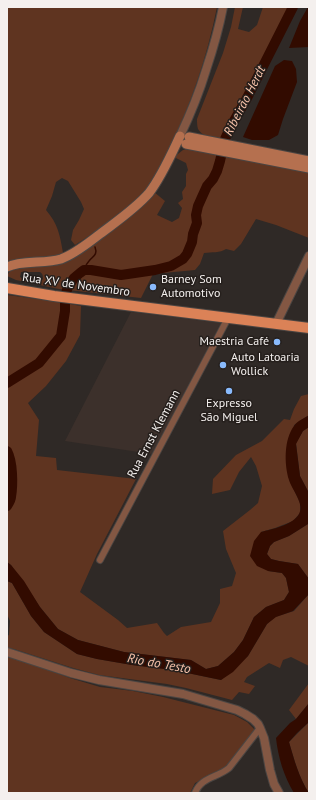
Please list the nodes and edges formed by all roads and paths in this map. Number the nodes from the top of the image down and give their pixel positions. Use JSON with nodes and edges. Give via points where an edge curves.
{"nodes":[{"id":1,"x":223,"y":7,"type":"edge"},
{"id":2,"x":185,"y":140,"type":"junction"},
{"id":3,"x":228,"y":149,"type":"junction"},
{"id":4,"x":309,"y":161,"type":"edge"},
{"id":5,"x":309,"y":168,"type":"edge"},
{"id":6,"x":309,"y":256,"type":"edge"},
{"id":7,"x":7,"y":267,"type":"edge"},
{"id":8,"x":7,"y":288,"type":"edge"},
{"id":9,"x":228,"y":318,"type":"junction"},
{"id":10,"x":276,"y":324,"type":"junction"},
{"id":11,"x":309,"y":328,"type":"edge"},
{"id":12,"x":100,"y":560,"type":"dead end"},
{"id":13,"x":7,"y":652,"type":"edge"},
{"id":14,"x":260,"y":728,"type":"junction"},
{"id":15,"x":195,"y":793,"type":"edge"},
{"id":16,"x":279,"y":793,"type":"edge"}],
"edges":[{"from":1,"to":2,"type":"street","via":[[218,33],[188,121]]},
{"from":2,"to":3,"type":"main road"},
{"from":2,"to":7,"type":"main road","via":[[171,154],[155,184],[141,201],[78,250],[61,259]]},
{"from":3,"to":4,"type":"main road"},
{"from":3,"to":5,"type":"main road"},
{"from":6,"to":10,"type":"street"},
{"from":8,"to":9,"type":"main road","name":"Rua XV de Novembro"},
{"from":9,"to":10,"type":"main road","name":"Rua XV de Novembro"},
{"from":9,"to":12,"type":"street","name":"Rua Ernst Klemann"},
{"from":10,"to":11,"type":"main road","name":"Rua XV de Novembro"},
{"from":13,"to":14,"type":"street","via":[[91,678],[183,694],[237,710],[253,719]]},
{"from":14,"to":15,"type":"street","via":[[229,768],[201,783]]},
{"from":14,"to":16,"type":"street","via":[[270,770]]}]}
